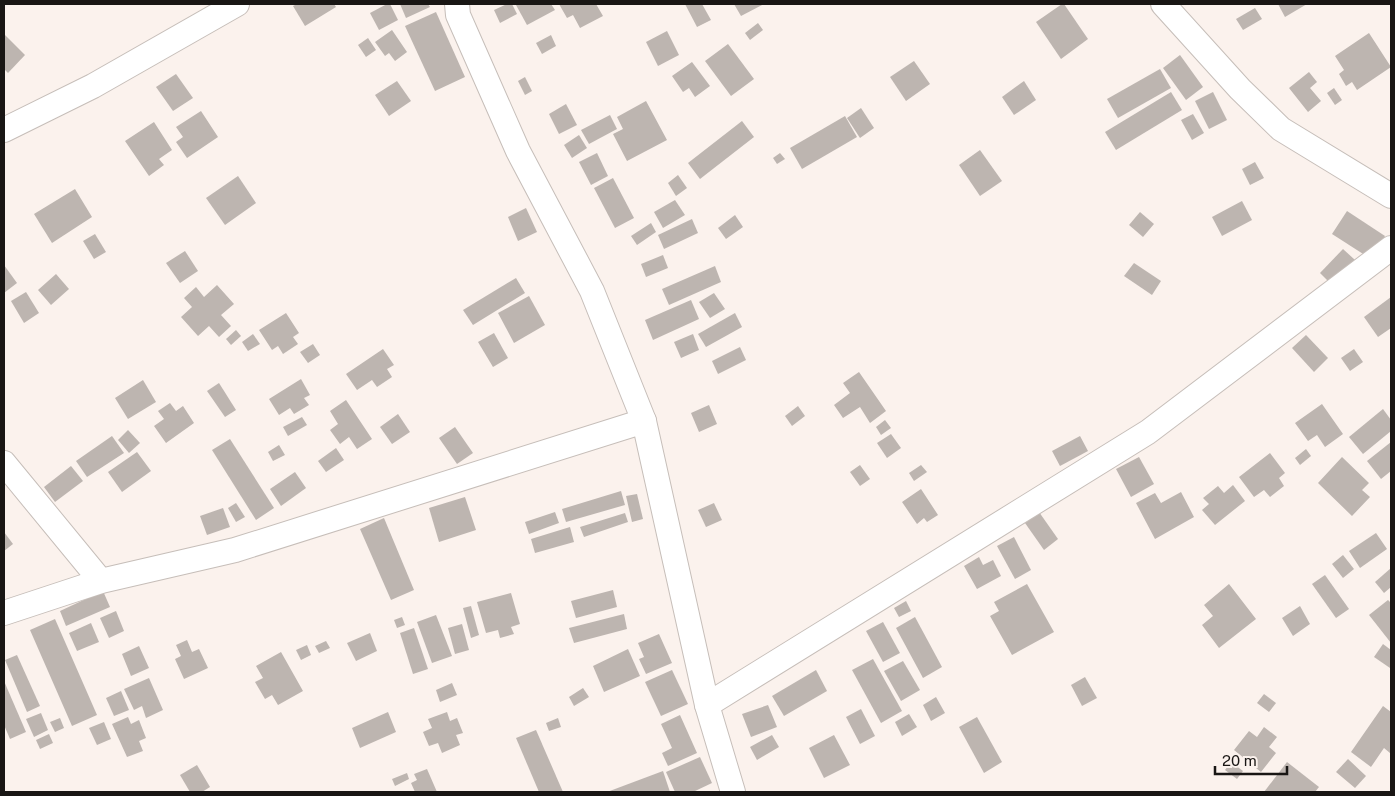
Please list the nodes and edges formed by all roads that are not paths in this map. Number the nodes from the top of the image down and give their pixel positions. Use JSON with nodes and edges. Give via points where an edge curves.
{"nodes":[{"id":1,"x":237,"y":4,"type":"edge"},
{"id":2,"x":457,"y":4,"type":"edge"},
{"id":3,"x":1163,"y":4,"type":"edge"},
{"id":4,"x":4,"y":130,"type":"edge"},
{"id":5,"x":1391,"y":196,"type":"edge"},
{"id":6,"x":1391,"y":248,"type":"edge"},
{"id":7,"x":644,"y":421,"type":"junction"},
{"id":8,"x":4,"y":463,"type":"edge"},
{"id":9,"x":101,"y":582,"type":"junction"},
{"id":10,"x":4,"y":613,"type":"edge"},
{"id":11,"x":707,"y":705,"type":"junction"},
{"id":12,"x":729,"y":791,"type":"edge"}],
"edges":[{"from":1,"to":4,"type":"street","via":[[93,86]]},
{"from":2,"to":7,"type":"street","via":[[458,15],[518,151],[592,291]]},
{"from":3,"to":5,"type":"street","via":[[1281,129]]},
{"from":6,"to":11,"type":"street","via":[[1148,432]]},
{"from":7,"to":9,"type":"street","via":[[235,550]]},
{"from":7,"to":11,"type":"street"},
{"from":8,"to":9,"type":"street"},
{"from":9,"to":10,"type":"street"},
{"from":11,"to":12,"type":"street"}]}
